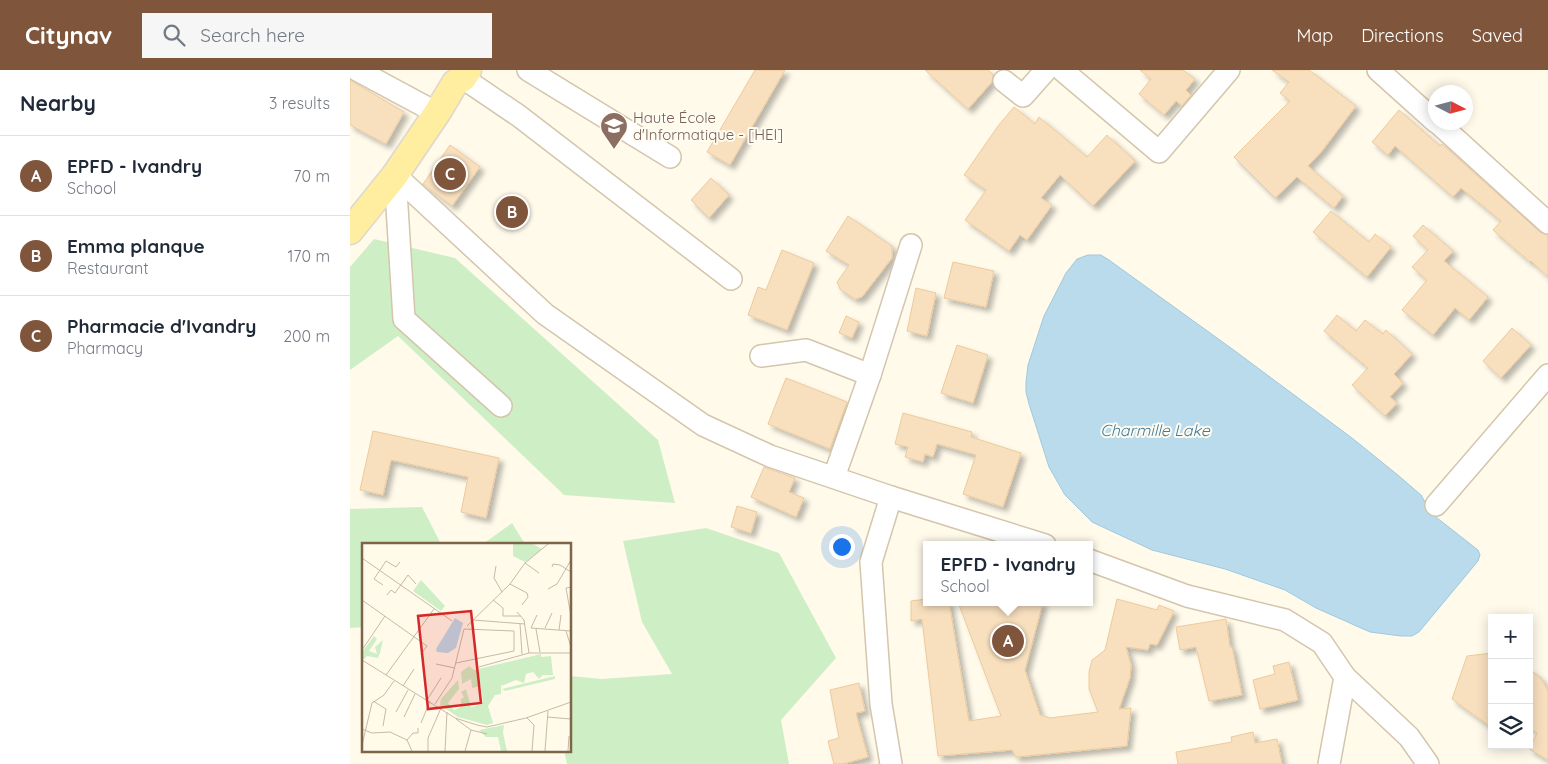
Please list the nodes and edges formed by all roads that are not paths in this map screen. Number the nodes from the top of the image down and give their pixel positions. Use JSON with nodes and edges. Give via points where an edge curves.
{"nodes":[{"id":1,"x":357,"y":70,"type":"edge"},
{"id":2,"x":528,"y":70,"type":"edge"},
{"id":3,"x":1046,"y":70,"type":"edge"},
{"id":4,"x":1062,"y":70,"type":"edge"},
{"id":5,"x":1229,"y":70,"type":"edge"},
{"id":6,"x":1378,"y":70,"type":"edge"},
{"id":7,"x":466,"y":74,"type":"edge"},
{"id":8,"x":1004,"y":81,"type":"dead end"},
{"id":9,"x":437,"y":113,"type":"junction"},
{"id":10,"x":1428,"y":115,"type":"edge"},
{"id":11,"x":1445,"y":130,"type":"edge"},
{"id":12,"x":670,"y":157,"type":"dead end"},
{"id":13,"x":395,"y":175,"type":"junction"},
{"id":14,"x":1548,"y":223,"type":"edge"},
{"id":15,"x":350,"y":231,"type":"edge"},
{"id":16,"x":910,"y":245,"type":"dead end"},
{"id":17,"x":730,"y":279,"type":"dead end"},
{"id":18,"x":760,"y":356,"type":"dead end"},
{"id":19,"x":870,"y":375,"type":"junction"},
{"id":20,"x":1548,"y":375,"type":"edge"},
{"id":21,"x":501,"y":406,"type":"dead end"},
{"id":22,"x":834,"y":477,"type":"junction"},
{"id":23,"x":891,"y":497,"type":"junction"},
{"id":24,"x":1436,"y":505,"type":"dead end"},
{"id":25,"x":1032,"y":541,"type":"edge"},
{"id":26,"x":1093,"y":561,"type":"edge"},
{"id":27,"x":1345,"y":677,"type":"junction"},
{"id":28,"x":891,"y":764,"type":"edge"},
{"id":29,"x":1329,"y":764,"type":"edge"},
{"id":30,"x":1428,"y":764,"type":"edge"}],
"edges":[{"from":1,"to":9,"type":"street"},
{"from":2,"to":12,"type":"street"},
{"from":3,"to":8,"type":"street","via":[[1023,96]]},
{"from":4,"to":5,"type":"street","via":[[1159,152]]},
{"from":6,"to":10,"type":"street"},
{"from":7,"to":9,"type":"main road","via":[[454,83]]},
{"from":7,"to":17,"type":"street"},
{"from":9,"to":13,"type":"main road"},
{"from":11,"to":14,"type":"street"},
{"from":13,"to":15,"type":"main road"},
{"from":13,"to":21,"type":"street","via":[[404,319]]},
{"from":13,"to":22,"type":"street","via":[[545,314],[703,425],[770,456]]},
{"from":16,"to":19,"type":"street"},
{"from":18,"to":19,"type":"street","via":[[806,350]]},
{"from":19,"to":22,"type":"street"},
{"from":20,"to":24,"type":"street"},
{"from":22,"to":23,"type":"street"},
{"from":23,"to":25,"type":"street"},
{"from":23,"to":28,"type":"street","via":[[871,562],[881,704]]},
{"from":26,"to":27,"type":"street","via":[[1187,596],[1285,620],[1322,643]]},
{"from":27,"to":29,"type":"street"},
{"from":27,"to":30,"type":"street","via":[[1409,737]]}]}
